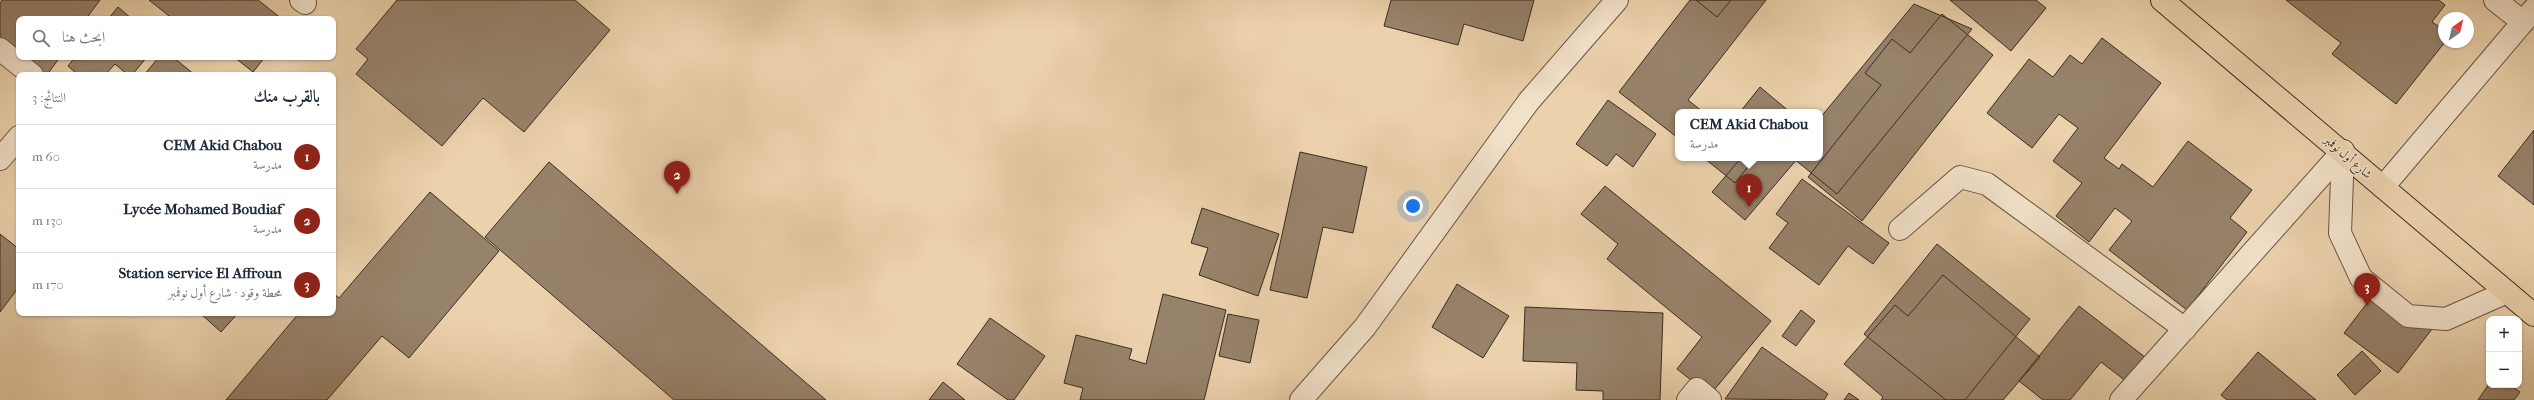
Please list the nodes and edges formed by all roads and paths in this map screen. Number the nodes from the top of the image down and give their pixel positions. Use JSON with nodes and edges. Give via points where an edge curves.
{"nodes":[{"id":1,"x":1617,"y":0,"type":"edge"},
{"id":2,"x":2162,"y":0,"type":"edge"},
{"id":3,"x":2495,"y":0,"type":"edge"},
{"id":4,"x":2528,"y":16,"type":"edge"},
{"id":5,"x":0,"y":49,"type":"edge"},
{"id":6,"x":28,"y":72,"type":"edge"},
{"id":7,"x":16,"y":140,"type":"edge"},
{"id":8,"x":2343,"y":151,"type":"junction"},
{"id":9,"x":0,"y":159,"type":"edge"},
{"id":10,"x":2383,"y":187,"type":"junction"},
{"id":11,"x":1900,"y":229,"type":"dead end"},
{"id":12,"x":2507,"y":292,"type":"junction"},
{"id":13,"x":2534,"y":315,"type":"edge"},
{"id":14,"x":2185,"y":329,"type":"junction"},
{"id":15,"x":1301,"y":400,"type":"edge"},
{"id":16,"x":1688,"y":400,"type":"edge"},
{"id":17,"x":1710,"y":400,"type":"edge"},
{"id":18,"x":2122,"y":400,"type":"edge"}],
"edges":[{"from":1,"to":15,"type":"street","via":[[1529,101],[1365,327]]},
{"from":2,"to":8,"type":"main road","name":"شارع أول نوفمبر"},
{"from":3,"to":4,"type":"street"},
{"from":4,"to":10,"type":"street"},
{"from":5,"to":6,"type":"street"},
{"from":7,"to":9,"type":"street"},
{"from":8,"to":10,"type":"main road","name":"شارع أول نوفمبر"},
{"from":8,"to":12,"type":"street","via":[[2340,233],[2361,278],[2408,316],[2446,319]]},
{"from":8,"to":14,"type":"street"},
{"from":10,"to":12,"type":"main road","name":"شارع أول نوفمبر"},
{"from":11,"to":14,"type":"street","via":[[1960,177],[1987,184]]},
{"from":12,"to":13,"type":"main road","name":"شارع أول نوفمبر"},
{"from":14,"to":18,"type":"street"},
{"from":16,"to":17,"type":"street","via":[[1697,389]]}]}
